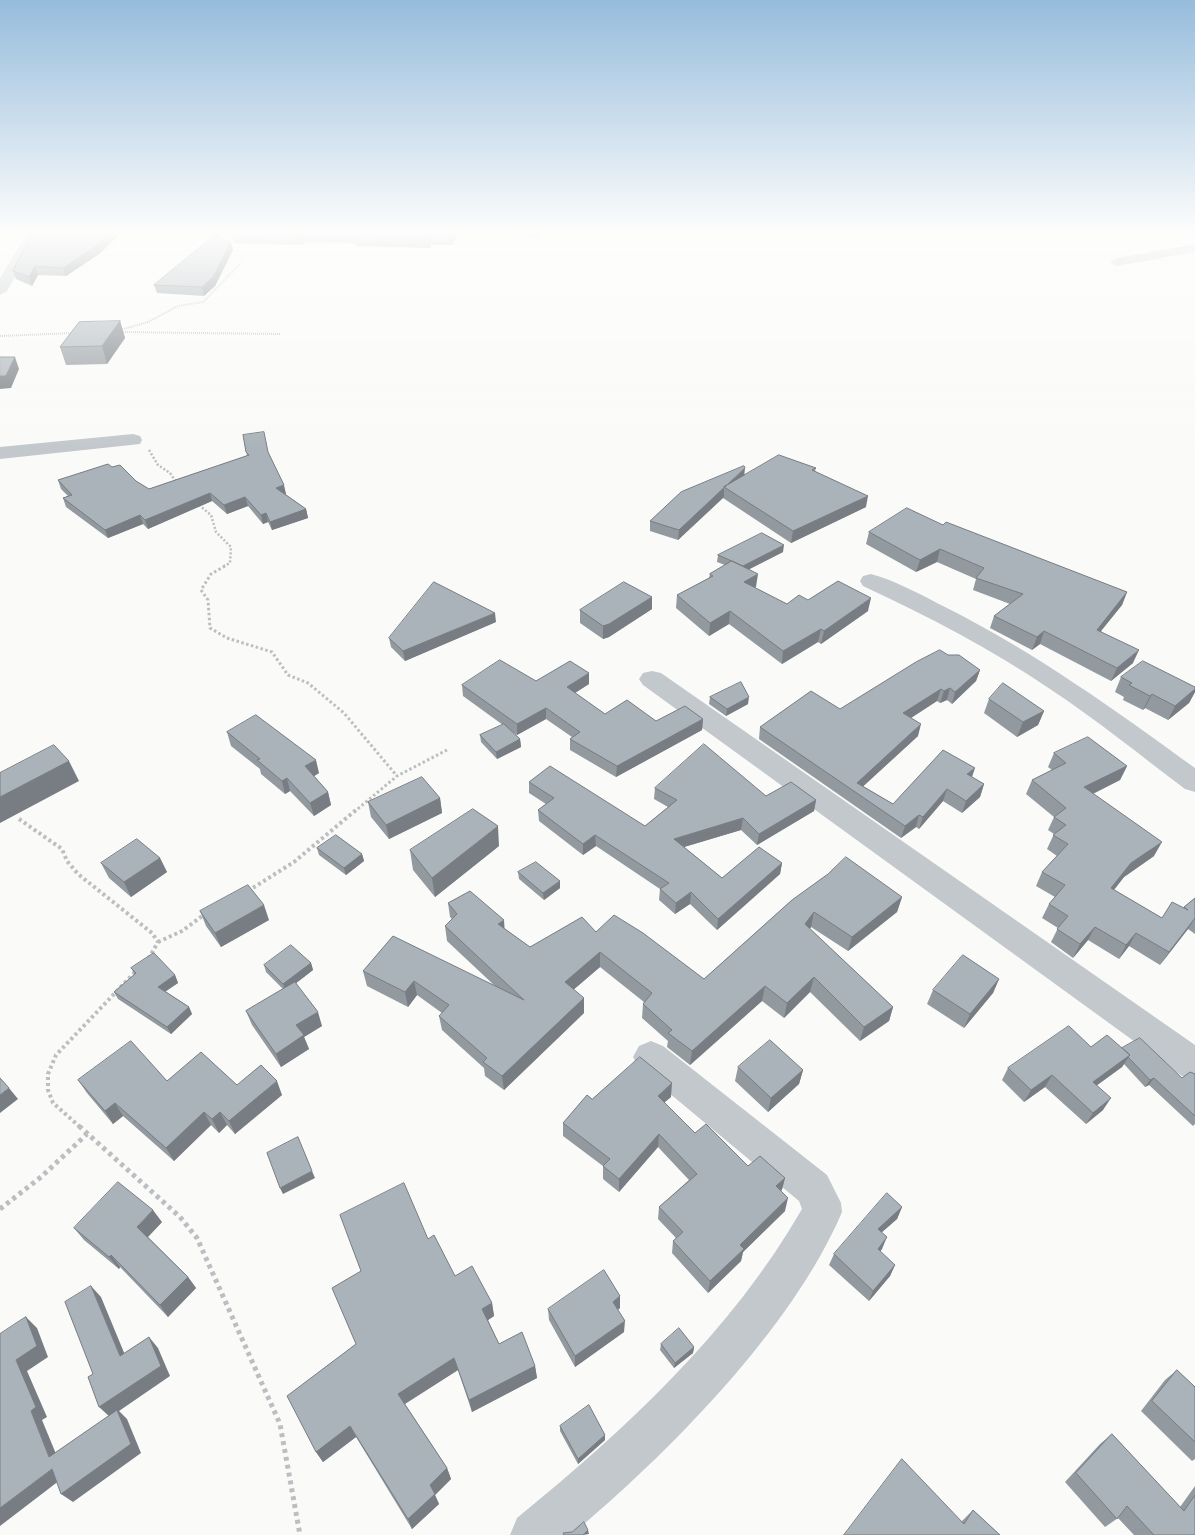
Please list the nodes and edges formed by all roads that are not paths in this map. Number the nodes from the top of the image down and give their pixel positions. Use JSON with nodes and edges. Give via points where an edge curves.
{"nodes":[{"id":1,"x":133,"y":440,"type":"road end"},
{"id":2,"x":0,"y":453,"type":"edge"},
{"id":3,"x":871,"y":582,"type":"dead end"},
{"id":4,"x":652,"y":679,"type":"dead end"},
{"id":5,"x":1195,"y":782,"type":"edge"},
{"id":6,"x":651,"y":1057,"type":"dead end"},
{"id":7,"x":1195,"y":1065,"type":"edge"},
{"id":8,"x":534,"y":1535,"type":"edge"}],
"edges":[{"from":1,"to":2,"type":"street"},
{"from":3,"to":5,"type":"street","via":[[927,606],[1032,666],[1085,700]]},
{"from":4,"to":7,"type":"street"},
{"from":6,"to":8,"type":"street","via":[[813,1188],[822,1212],[785,1274],[705,1372],[612,1467]]}]}
